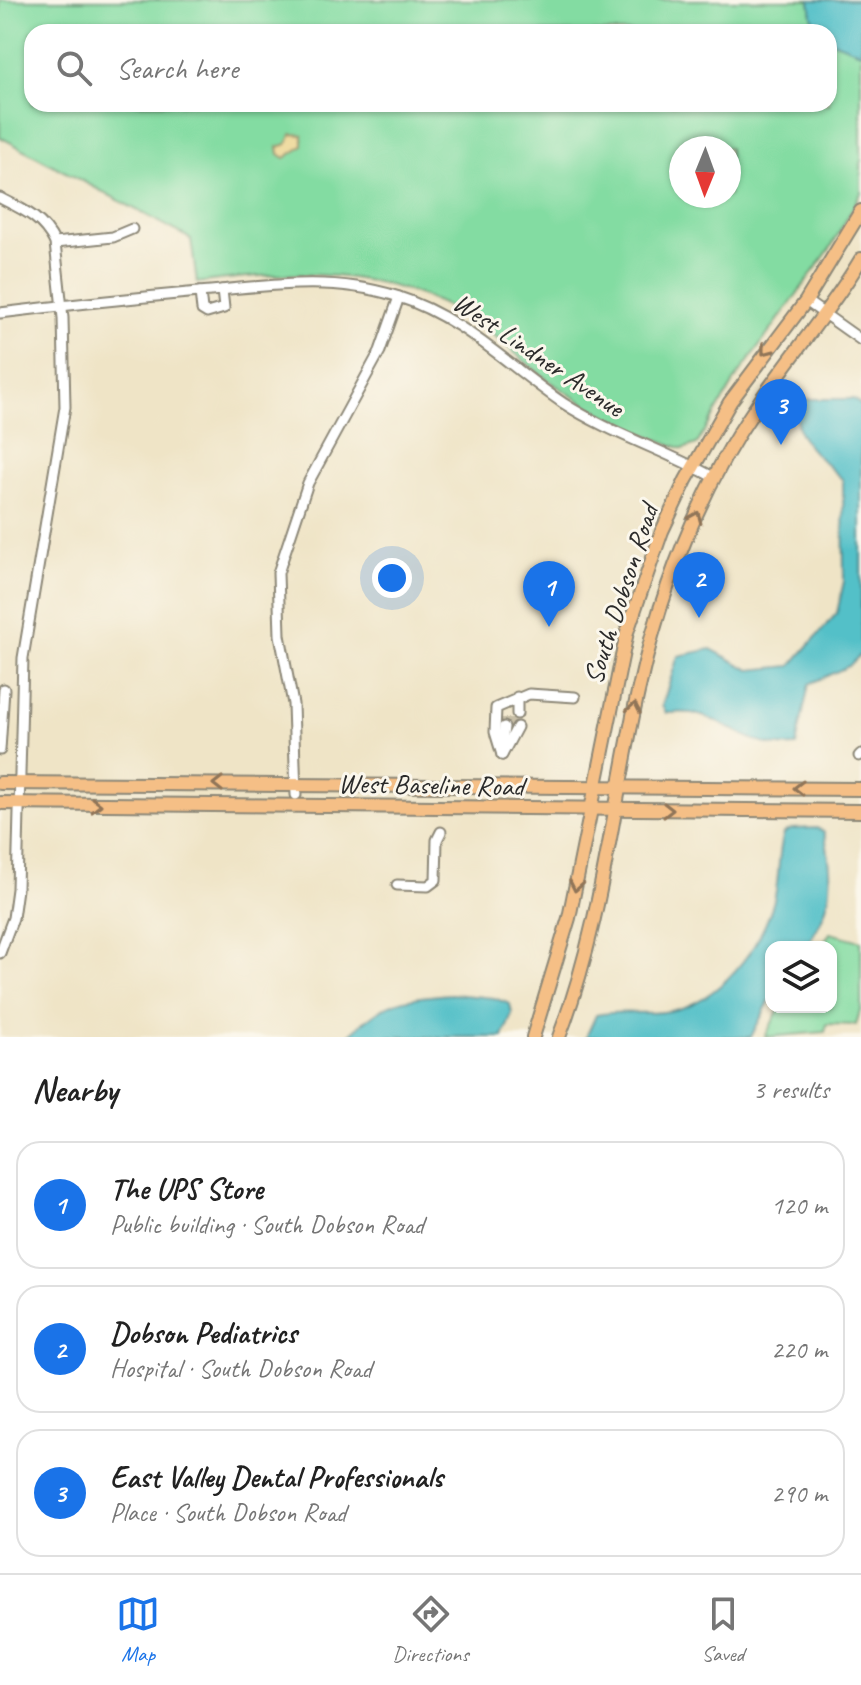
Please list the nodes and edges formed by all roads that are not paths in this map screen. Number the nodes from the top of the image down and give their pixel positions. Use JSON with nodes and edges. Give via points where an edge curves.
{"nodes":[{"id":1,"x":0,"y":198,"type":"edge"},
{"id":2,"x":861,"y":211,"type":"edge"},
{"id":3,"x":132,"y":229,"type":"dead end"},
{"id":4,"x":55,"y":243,"type":"junction"},
{"id":5,"x":861,"y":259,"type":"edge"},
{"id":6,"x":222,"y":290,"type":"junction"},
{"id":7,"x":200,"y":292,"type":"junction"},
{"id":8,"x":399,"y":297,"type":"junction"},
{"id":9,"x":806,"y":301,"type":"junction"},
{"id":10,"x":62,"y":305,"type":"junction"},
{"id":11,"x":0,"y":313,"type":"edge"},
{"id":12,"x":825,"y":315,"type":"junction"},
{"id":13,"x":861,"y":340,"type":"edge"},
{"id":14,"x":693,"y":466,"type":"junction"},
{"id":15,"x":715,"y":478,"type":"junction"},
{"id":16,"x":4,"y":689,"type":"dead end"},
{"id":17,"x":575,"y":697,"type":"dead end"},
{"id":18,"x":510,"y":727,"type":"tunnel mouth"},
{"id":19,"x":0,"y":750,"type":"edge"},
{"id":20,"x":0,"y":783,"type":"edge"},
{"id":21,"x":18,"y":783,"type":"junction"},
{"id":22,"x":595,"y":785,"type":"junction"},
{"id":23,"x":620,"y":785,"type":"junction"},
{"id":24,"x":861,"y":789,"type":"edge"},
{"id":25,"x":296,"y":790,"type":"junction"},
{"id":26,"x":0,"y":803,"type":"edge"},
{"id":27,"x":18,"y":804,"type":"junction"},
{"id":28,"x":590,"y":810,"type":"junction"},
{"id":29,"x":616,"y":810,"type":"junction"},
{"id":30,"x":861,"y":811,"type":"edge"},
{"id":31,"x":441,"y":832,"type":"dead end"},
{"id":32,"x":397,"y":885,"type":"dead end"},
{"id":33,"x":0,"y":953,"type":"edge"},
{"id":34,"x":548,"y":995,"type":"junction"},
{"id":35,"x":572,"y":1003,"type":"junction"},
{"id":36,"x":533,"y":1037,"type":"edge"},
{"id":37,"x":559,"y":1037,"type":"edge"}],
"edges":[{"from":1,"to":4,"type":"street","via":[[47,225]]},
{"from":2,"to":9,"type":"main road","name":"South Dobson Road"},
{"from":3,"to":4,"type":"street","via":[[113,237]]},
{"from":4,"to":10,"type":"street"},
{"from":5,"to":12,"type":"main road","name":"South Dobson Road"},
{"from":6,"to":7,"type":"street","name":"West Lindner Avenue"},
{"from":6,"to":7,"type":"street","via":[[224,308],[207,313]]},
{"from":6,"to":8,"type":"street","name":"West Lindner Avenue","via":[[322,282]]},
{"from":7,"to":10,"type":"street","name":"West Lindner Avenue"},
{"from":8,"to":14,"type":"street","name":"West Lindner Avenue","via":[[470,331],[594,421]]},
{"from":8,"to":25,"type":"street","via":[[380,351],[308,483],[278,573],[280,635],[293,704]]},
{"from":9,"to":12,"type":"street"},
{"from":9,"to":14,"type":"main road","name":"South Dobson Road","one_way":true,"via":[[750,372]]},
{"from":10,"to":11,"type":"street","name":"West Lindner Avenue"},
{"from":10,"to":21,"type":"street","via":[[65,407],[31,597]]},
{"from":12,"to":13,"type":"street"},
{"from":12,"to":15,"type":"main road","name":"South Dobson Road","via":[[755,408]]},
{"from":14,"to":15,"type":"street","name":"West Lindner Avenue"},
{"from":14,"to":22,"type":"main road","name":"South Dobson Road","via":[[662,531],[627,632]]},
{"from":23,"to":15,"type":"main road","name":"South Dobson Road","one_way":true,"via":[[658,615]]},
{"from":16,"to":19,"type":"street"},
{"from":17,"to":18,"type":"street","via":[[529,694],[511,708],[496,708],[495,732],[502,755]]},
{"from":20,"to":21,"type":"main road","name":"West Baseline Road"},
{"from":25,"to":21,"type":"main road","name":"West Baseline Road","one_way":true},
{"from":21,"to":27,"type":"street"},
{"from":22,"to":23,"type":"main road","name":"West Baseline Road"},
{"from":22,"to":25,"type":"main road","name":"West Baseline Road"},
{"from":22,"to":28,"type":"main road","name":"South Dobson Road"},
{"from":24,"to":23,"type":"main road","name":"West Baseline Road","one_way":true},
{"from":23,"to":29,"type":"main road","name":"South Dobson Road"},
{"from":26,"to":27,"type":"main road","name":"West Baseline Road"},
{"from":27,"to":28,"type":"main road","name":"West Baseline Road","one_way":true},
{"from":27,"to":33,"type":"street","via":[[16,904]]},
{"from":28,"to":29,"type":"main road","name":"West Baseline Road"},
{"from":28,"to":34,"type":"main road","name":"South Dobson Road","one_way":true},
{"from":29,"to":30,"type":"main road","name":"West Baseline Road","one_way":true},
{"from":29,"to":35,"type":"main road","name":"South Dobson Road"},
{"from":31,"to":32,"type":"street","via":[[436,880],[428,886]]},
{"from":34,"to":35,"type":"main road"},
{"from":34,"to":36,"type":"main road","name":"South Dobson Road"},
{"from":35,"to":37,"type":"main road","name":"South Dobson Road"}]}
